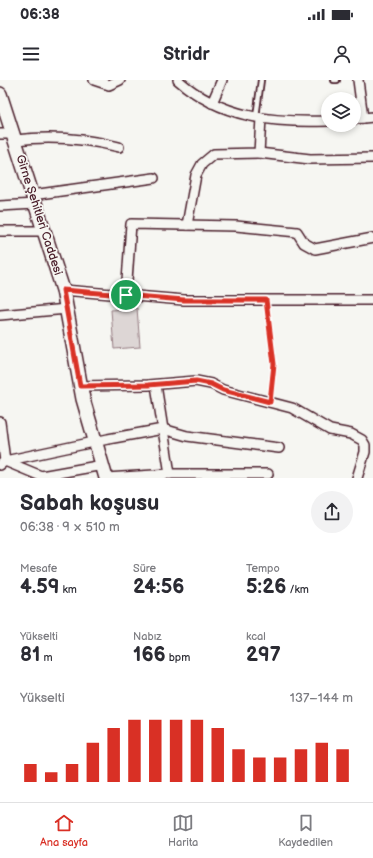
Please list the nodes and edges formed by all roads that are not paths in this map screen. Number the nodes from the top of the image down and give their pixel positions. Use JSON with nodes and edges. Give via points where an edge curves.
{"nodes":[{"id":1,"x":94,"y":80,"type":"edge"},
{"id":2,"x":120,"y":80,"type":"edge"},
{"id":3,"x":178,"y":80,"type":"edge"},
{"id":4,"x":222,"y":80,"type":"edge"},
{"id":5,"x":261,"y":80,"type":"edge"},
{"id":6,"x":358,"y":80,"type":"edge"},
{"id":7,"x":358,"y":92,"type":"edge"},
{"id":8,"x":0,"y":94,"type":"edge"},
{"id":9,"x":212,"y":103,"type":"junction"},
{"id":10,"x":259,"y":117,"type":"junction"},
{"id":11,"x":373,"y":117,"type":"edge"},
{"id":12,"x":361,"y":119,"type":"edge"},
{"id":13,"x":321,"y":121,"type":"edge"},
{"id":14,"x":9,"y":136,"type":"edge"},
{"id":15,"x":118,"y":147,"type":"dead end"},
{"id":16,"x":259,"y":153,"type":"junction"},
{"id":17,"x":373,"y":158,"type":"edge"},
{"id":18,"x":154,"y":178,"type":"dead end"},
{"id":19,"x":34,"y":199,"type":"junction"},
{"id":20,"x":0,"y":206,"type":"edge"},
{"id":21,"x":187,"y":225,"type":"junction"},
{"id":22,"x":0,"y":231,"type":"edge"},
{"id":23,"x":45,"y":231,"type":"junction"},
{"id":24,"x":373,"y":238,"type":"edge"},
{"id":25,"x":63,"y":290,"type":"junction"},
{"id":26,"x":126,"y":295,"type":"junction"},
{"id":27,"x":373,"y":300,"type":"edge"},
{"id":28,"x":67,"y":309,"type":"junction"},
{"id":29,"x":0,"y":315,"type":"edge"},
{"id":30,"x":156,"y":385,"type":"junction"},
{"id":31,"x":80,"y":386,"type":"junction"},
{"id":32,"x":0,"y":422,"type":"edge"},
{"id":33,"x":163,"y":429,"type":"junction"},
{"id":34,"x":96,"y":443,"type":"junction"},
{"id":35,"x":279,"y":448,"type":"dead end"},
{"id":36,"x":2,"y":463,"type":"edge"},
{"id":37,"x":105,"y":474,"type":"edge"},
{"id":38,"x":170,"y":474,"type":"junction"},
{"id":39,"x":268,"y":474,"type":"dead end"},
{"id":40,"x":41,"y":477,"type":"edge"},
{"id":41,"x":357,"y":478,"type":"edge"}],
"edges":[{"from":1,"to":2,"type":"street","via":[[109,85]]},
{"from":3,"to":9,"type":"street"},
{"from":4,"to":9,"type":"street"},
{"from":5,"to":10,"type":"lane"},
{"from":6,"to":7,"type":"street"},
{"from":8,"to":14,"type":"street","name":"Girne Şehitleri Caddesi"},
{"from":9,"to":10,"type":"street","via":[[236,114]]},
{"from":10,"to":13,"type":"street"},
{"from":10,"to":16,"type":"street"},
{"from":11,"to":12,"type":"street"},
{"from":14,"to":15,"type":"street","via":[[74,138]]},
{"from":14,"to":19,"type":"street","name":"Girne Şehitleri Caddesi"},
{"from":16,"to":17,"type":"street","via":[[310,159]]},
{"from":16,"to":21,"type":"street","via":[[214,154],[206,160],[196,175]]},
{"from":18,"to":19,"type":"street"},
{"from":19,"to":20,"type":"street"},
{"from":19,"to":23,"type":"street","name":"Girne Şehitleri Caddesi"},
{"from":21,"to":24,"type":"street","via":[[236,226],[297,232],[304,243],[315,249]]},
{"from":21,"to":26,"type":"street","via":[[131,224]]},
{"from":22,"to":23,"type":"street"},
{"from":23,"to":25,"type":"street","name":"Girne Şehitleri Caddesi"},
{"from":25,"to":26,"type":"street"},
{"from":25,"to":28,"type":"street","name":"Girne Şehitleri Caddesi"},
{"from":26,"to":27,"type":"street","via":[[184,300]]},
{"from":28,"to":29,"type":"street"},
{"from":28,"to":31,"type":"street","name":"Girne Şehitleri Caddesi"},
{"from":30,"to":31,"type":"street"},
{"from":30,"to":33,"type":"street"},
{"from":30,"to":41,"type":"street","via":[[204,382],[223,390],[292,408],[330,430],[351,434],[362,440],[365,449]]},
{"from":31,"to":34,"type":"street","name":"Girne Şehitleri Caddesi"},
{"from":32,"to":36,"type":"street"},
{"from":33,"to":34,"type":"street"},
{"from":33,"to":35,"type":"street","via":[[187,436]]},
{"from":33,"to":38,"type":"street"},
{"from":34,"to":36,"type":"street"},
{"from":34,"to":37,"type":"street","name":"Girne Şehitleri Caddesi"},
{"from":36,"to":40,"type":"street"},
{"from":37,"to":38,"type":"street"},
{"from":37,"to":40,"type":"street"},
{"from":38,"to":39,"type":"street"}]}
